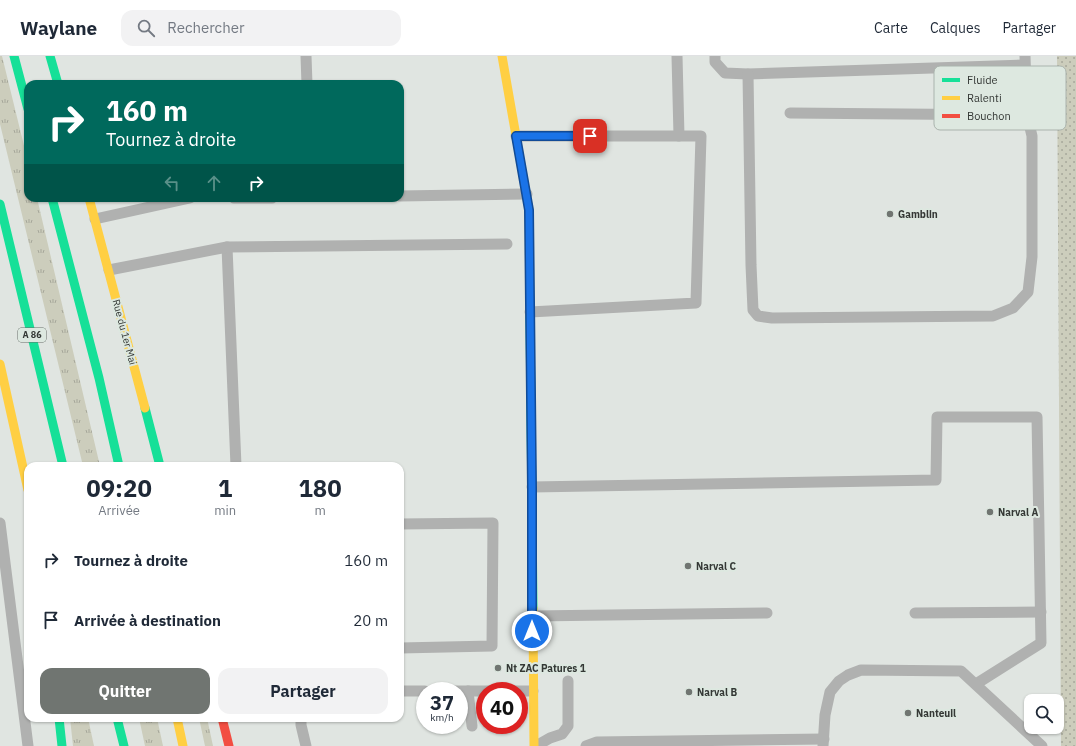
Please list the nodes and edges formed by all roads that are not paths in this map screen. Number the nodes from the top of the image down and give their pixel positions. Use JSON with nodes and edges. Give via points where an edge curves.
{"nodes":[{"id":1,"x":14,"y":56,"type":"edge"},
{"id":2,"x":50,"y":56,"type":"edge"},
{"id":3,"x":306,"y":56,"type":"edge"},
{"id":4,"x":502,"y":56,"type":"edge"},
{"id":5,"x":677,"y":56,"type":"edge"},
{"id":6,"x":715,"y":56,"type":"edge"},
{"id":7,"x":1025,"y":60,"type":"edge"},
{"id":8,"x":748,"y":74,"type":"junction"},
{"id":9,"x":57,"y":80,"type":"edge"},
{"id":10,"x":307,"y":80,"type":"edge"},
{"id":11,"x":24,"y":94,"type":"edge"},
{"id":12,"x":790,"y":113,"type":"dead end"},
{"id":13,"x":934,"y":114,"type":"edge"},
{"id":14,"x":1031,"y":130,"type":"edge"},
{"id":15,"x":516,"y":136,"type":"junction"},
{"id":16,"x":679,"y":136,"type":"junction"},
{"id":17,"x":527,"y":194,"type":"junction"},
{"id":18,"x":404,"y":196,"type":"edge"},
{"id":19,"x":53,"y":202,"type":"edge"},
{"id":20,"x":90,"y":202,"type":"edge"},
{"id":21,"x":159,"y":202,"type":"edge"},
{"id":22,"x":0,"y":204,"type":"edge"},
{"id":23,"x":95,"y":220,"type":"junction"},
{"id":24,"x":507,"y":244,"type":"dead end"},
{"id":25,"x":227,"y":247,"type":"junction"},
{"id":26,"x":109,"y":270,"type":"junction"},
{"id":27,"x":530,"y":312,"type":"junction"},
{"id":28,"x":0,"y":364,"type":"edge"},
{"id":29,"x":62,"y":462,"type":"edge"},
{"id":30,"x":118,"y":462,"type":"edge"},
{"id":31,"x":159,"y":462,"type":"edge"},
{"id":32,"x":236,"y":462,"type":"edge"},
{"id":33,"x":24,"y":472,"type":"edge"},
{"id":34,"x":532,"y":488,"type":"junction"},
{"id":35,"x":0,"y":523,"type":"edge"},
{"id":36,"x":404,"y":524,"type":"edge"},
{"id":37,"x":1041,"y":612,"type":"junction"},
{"id":38,"x":767,"y":613,"type":"dead end"},
{"id":39,"x":915,"y":613,"type":"dead end"},
{"id":40,"x":532,"y":616,"type":"junction"},
{"id":41,"x":404,"y":648,"type":"edge"},
{"id":42,"x":568,"y":681,"type":"dead end"},
{"id":43,"x":976,"y":684,"type":"junction"},
{"id":44,"x":533,"y":690,"type":"junction"},
{"id":45,"x":404,"y":691,"type":"edge"},
{"id":46,"x":416,"y":691,"type":"edge"},
{"id":47,"x":468,"y":691,"type":"joint"},
{"id":48,"x":24,"y":714,"type":"edge"},
{"id":49,"x":25,"y":722,"type":"edge"},
{"id":50,"x":59,"y":722,"type":"edge"},
{"id":51,"x":118,"y":722,"type":"edge"},
{"id":52,"x":178,"y":722,"type":"edge"},
{"id":53,"x":223,"y":722,"type":"edge"},
{"id":54,"x":301,"y":722,"type":"edge"},
{"id":55,"x":472,"y":726,"type":"dead end"},
{"id":56,"x":823,"y":742,"type":"edge"},
{"id":57,"x":28,"y":746,"type":"edge"},
{"id":58,"x":62,"y":746,"type":"edge"},
{"id":59,"x":124,"y":746,"type":"edge"},
{"id":60,"x":183,"y":746,"type":"edge"},
{"id":61,"x":229,"y":746,"type":"edge"},
{"id":62,"x":306,"y":746,"type":"edge"},
{"id":63,"x":535,"y":746,"type":"edge"},
{"id":64,"x":586,"y":746,"type":"edge"},
{"id":65,"x":1042,"y":746,"type":"edge"}],
"edges":[{"from":1,"to":11,"type":"main road"},
{"from":2,"to":9,"type":"main road"},
{"from":3,"to":10,"type":"lane"},
{"from":4,"to":15,"type":"main road"},
{"from":5,"to":16,"type":"lane"},
{"from":6,"to":8,"type":"lane","via":[[715,62],[725,73]]},
{"from":7,"to":8,"type":"lane"},
{"from":8,"to":14,"type":"lane","via":[[751,265],[753,310],[758,316],[993,316],[1013,308],[1028,292],[1032,257]]},
{"from":12,"to":13,"type":"lane"},
{"from":15,"to":16,"type":"lane"},
{"from":15,"to":17,"type":"main road"},
{"from":16,"to":27,"type":"lane","via":[[701,136],[696,303]]},
{"from":17,"to":18,"type":"lane"},
{"from":17,"to":27,"type":"main road"},
{"from":19,"to":30,"type":"main road"},
{"from":20,"to":23,"type":"main road","name":"Rue du 1er Mai"},
{"from":21,"to":23,"type":"lane"},
{"from":22,"to":29,"type":"main road","number":"A 86"},
{"from":23,"to":26,"type":"main road","name":"Rue du 1er Mai"},
{"from":24,"to":25,"type":"lane"},
{"from":25,"to":26,"type":"lane"},
{"from":25,"to":32,"type":"lane"},
{"from":26,"to":31,"type":"main road","name":"Rue du 1er Mai"},
{"from":27,"to":34,"type":"main road"},
{"from":28,"to":33,"type":"main road"},
{"from":34,"to":37,"type":"lane","via":[[936,480],[937,417],[1037,417]]},
{"from":34,"to":40,"type":"main road"},
{"from":35,"to":48,"type":"lane"},
{"from":36,"to":41,"type":"lane","via":[[493,524],[492,646]]},
{"from":37,"to":39,"type":"lane"},
{"from":37,"to":43,"type":"lane","via":[[1041,643]]},
{"from":38,"to":40,"type":"lane"},
{"from":40,"to":44,"type":"main road"},
{"from":42,"to":63,"type":"lane","via":[[568,726],[562,734]]},
{"from":43,"to":56,"type":"lane","via":[[961,671],[861,670],[848,674],[830,692]]},
{"from":43,"to":65,"type":"lane"},
{"from":44,"to":47,"type":"lane"},
{"from":44,"to":63,"type":"main road"},
{"from":45,"to":46,"type":"lane"},
{"from":47,"to":55,"type":"lane"},
{"from":49,"to":57,"type":"lane"},
{"from":50,"to":58,"type":"main road"},
{"from":51,"to":59,"type":"main road"},
{"from":52,"to":60,"type":"main road"},
{"from":53,"to":61,"type":"main road"},
{"from":54,"to":62,"type":"lane"},
{"from":56,"to":64,"type":"lane","via":[[597,742]]}]}
